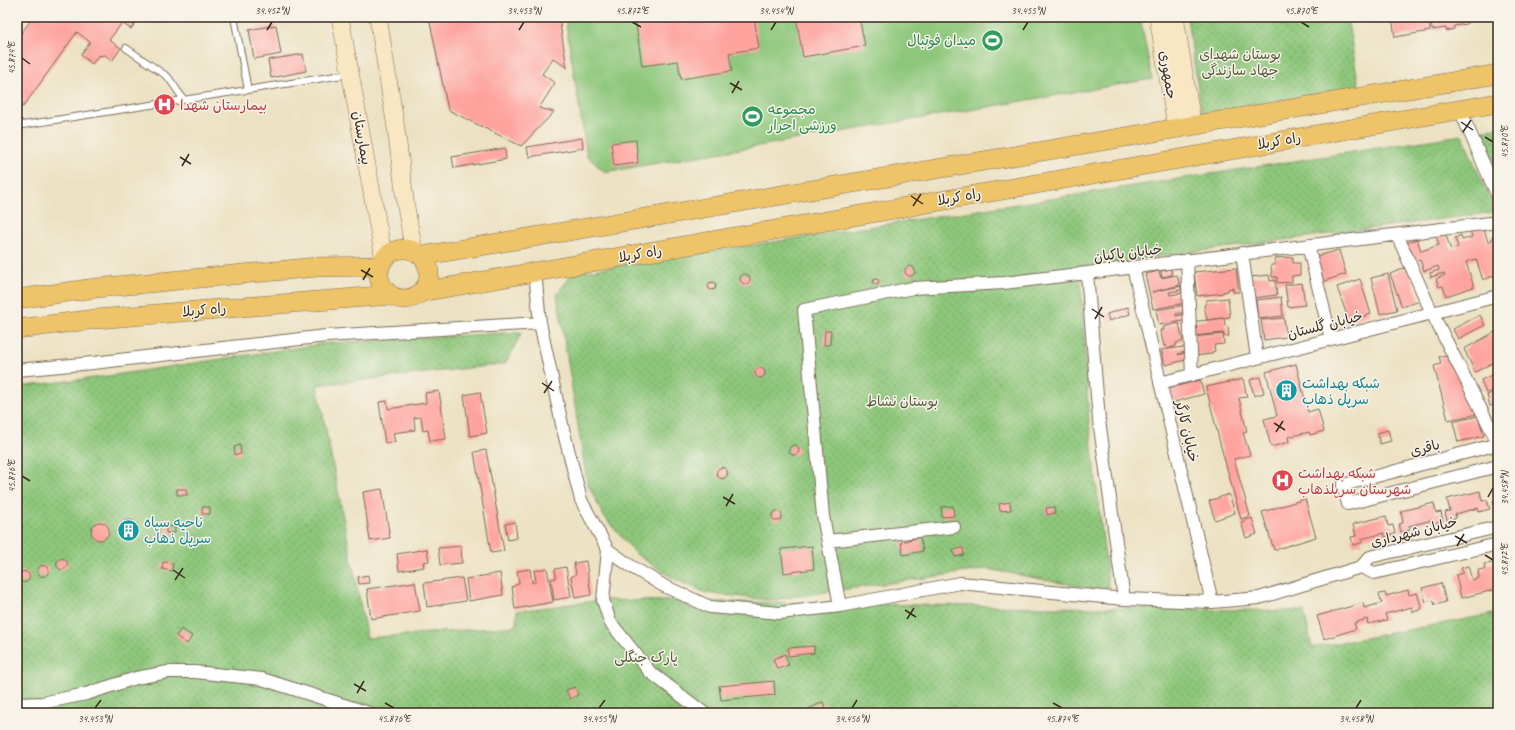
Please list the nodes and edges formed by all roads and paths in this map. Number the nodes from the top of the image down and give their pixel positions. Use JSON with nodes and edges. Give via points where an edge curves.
{"nodes":[{"id":1,"x":234,"y":17,"type":"edge"},
{"id":2,"x":340,"y":17,"type":"edge"},
{"id":3,"x":378,"y":17,"type":"edge"},
{"id":4,"x":1158,"y":17,"type":"edge"},
{"id":5,"x":1176,"y":17,"type":"edge"},
{"id":6,"x":126,"y":48,"type":"dead end"},
{"id":7,"x":350,"y":74,"type":"junction"},
{"id":8,"x":1498,"y":74,"type":"edge"},
{"id":9,"x":248,"y":90,"type":"junction"},
{"id":10,"x":184,"y":100,"type":"junction"},
{"id":11,"x":1498,"y":103,"type":"edge"},
{"id":12,"x":1460,"y":110,"type":"junction"},
{"id":13,"x":17,"y":121,"type":"edge"},
{"id":14,"x":1186,"y":127,"type":"junction"},
{"id":15,"x":1498,"y":198,"type":"edge"},
{"id":16,"x":1498,"y":222,"type":"edge"},
{"id":17,"x":1398,"y":235,"type":"junction"},
{"id":18,"x":1308,"y":245,"type":"junction"},
{"id":19,"x":417,"y":254,"type":"junction"},
{"id":20,"x":1242,"y":254,"type":"junction"},
{"id":21,"x":1187,"y":260,"type":"junction"},
{"id":22,"x":382,"y":262,"type":"junction"},
{"id":23,"x":1133,"y":267,"type":"junction"},
{"id":24,"x":535,"y":272,"type":"junction"},
{"id":25,"x":1087,"y":273,"type":"junction"},
{"id":26,"x":421,"y":292,"type":"junction"},
{"id":27,"x":391,"y":295,"type":"junction"},
{"id":28,"x":1498,"y":296,"type":"edge"},
{"id":29,"x":17,"y":298,"type":"edge"},
{"id":30,"x":1432,"y":313,"type":"junction"},
{"id":31,"x":540,"y":323,"type":"junction"},
{"id":32,"x":17,"y":329,"type":"edge"},
{"id":33,"x":1331,"y":339,"type":"junction"},
{"id":34,"x":1257,"y":358,"type":"junction"},
{"id":35,"x":17,"y":370,"type":"edge"},
{"id":36,"x":1192,"y":375,"type":"junction"},
{"id":37,"x":1160,"y":383,"type":"junction"},
{"id":38,"x":1498,"y":443,"type":"edge"},
{"id":39,"x":1498,"y":466,"type":"edge"},
{"id":40,"x":1498,"y":527,"type":"edge"},
{"id":41,"x":954,"y":528,"type":"dead end"},
{"id":42,"x":828,"y":541,"type":"junction"},
{"id":43,"x":1498,"y":544,"type":"edge"},
{"id":44,"x":608,"y":550,"type":"junction"},
{"id":45,"x":1361,"y":567,"type":"junction"},
{"id":46,"x":1124,"y":599,"type":"junction"},
{"id":47,"x":1212,"y":602,"type":"junction"},
{"id":48,"x":840,"y":606,"type":"junction"},
{"id":49,"x":17,"y":704,"type":"edge"},
{"id":50,"x":369,"y":713,"type":"edge"},
{"id":51,"x":704,"y":713,"type":"edge"}],
"edges":[{"from":1,"to":9,"type":"lane"},
{"from":2,"to":7,"type":"main road","name":"بیمارستان"},
{"from":3,"to":19,"type":"main road","via":[[406,207]]},
{"from":4,"to":14,"type":"main road","name":"جمهوری","via":[[1175,121]]},
{"from":5,"to":14,"type":"main road","via":[[1192,122]]},
{"from":6,"to":10,"type":"lane","via":[[168,77]]},
{"from":7,"to":9,"type":"lane"},
{"from":7,"to":22,"type":"main road","name":"بیمارستان"},
{"from":8,"to":14,"type":"main road"},
{"from":9,"to":10,"type":"lane"},
{"from":10,"to":13,"type":"lane","via":[[23,125]]},
{"from":11,"to":12,"type":"main road","name":"راه کربلا"},
{"from":12,"to":15,"type":"street"},
{"from":12,"to":24,"type":"main road","name":"راه کربلا"},
{"from":14,"to":19,"type":"main road"},
{"from":16,"to":17,"type":"street","name":"خیابان پاکبان"},
{"from":17,"to":18,"type":"street","name":"خیابان پاکبان"},
{"from":17,"to":30,"type":"street"},
{"from":18,"to":20,"type":"street","name":"خیابان پاکبان"},
{"from":18,"to":33,"type":"street"},
{"from":19,"to":22,"type":"main road","via":[[406,249],[398,250],[390,253]]},
{"from":19,"to":26,"type":"main road","via":[[426,262],[428,270],[426,285]]},
{"from":20,"to":21,"type":"street","name":"خیابان پاکبان"},
{"from":20,"to":34,"type":"street"},
{"from":21,"to":23,"type":"street","name":"خیابان پاکبان"},
{"from":21,"to":36,"type":"street"},
{"from":22,"to":27,"type":"main road","via":[[380,282]]},
{"from":22,"to":29,"type":"main road","via":[[96,288]]},
{"from":23,"to":25,"type":"street","name":"خیابان پاکبان"},
{"from":23,"to":37,"type":"street","name":"خیابان کارگر"},
{"from":24,"to":26,"type":"main road","name":"راه کربلا"},
{"from":24,"to":31,"type":"street"},
{"from":25,"to":42,"type":"street","via":[[1004,283],[914,288],[804,310],[823,516]]},
{"from":25,"to":46,"type":"street","name":"خیابان پاکبان","via":[[1099,420]]},
{"from":26,"to":27,"type":"main road","via":[[406,299]]},
{"from":27,"to":32,"type":"main road","name":"راه کربلا","via":[[96,319]]},
{"from":28,"to":30,"type":"street","name":"خیابان گلستان"},
{"from":30,"to":33,"type":"street","name":"خیابان گلستان"},
{"from":30,"to":38,"type":"street"},
{"from":31,"to":35,"type":"street","via":[[326,336]]},
{"from":31,"to":44,"type":"street","via":[[581,500]]},
{"from":33,"to":34,"type":"street","name":"خیابان گلستان"},
{"from":34,"to":36,"type":"street","name":"خیابان گلستان"},
{"from":36,"to":37,"type":"street","name":"خیابان گلستان"},
{"from":37,"to":47,"type":"street","name":"خیابان کارگر"},
{"from":38,"to":39,"type":"street","name":"باقری","via":[[1343,485],[1348,504]]},
{"from":40,"to":45,"type":"street","name":"خیابان شهرداری","via":[[1370,556]]},
{"from":41,"to":42,"type":"street"},
{"from":42,"to":48,"type":"street"},
{"from":43,"to":45,"type":"street","name":"خیابان شهرداری","via":[[1374,573]]},
{"from":44,"to":48,"type":"street","via":[[664,586],[710,607],[780,613]]},
{"from":44,"to":51,"type":"street","via":[[603,600],[610,622],[650,672]]},
{"from":45,"to":47,"type":"street","via":[[1259,598]]},
{"from":46,"to":47,"type":"street"},
{"from":46,"to":48,"type":"street","via":[[960,583]]},
{"from":49,"to":50,"type":"street","via":[[42,703],[86,694],[136,678],[168,672],[195,672],[262,680]]}]}
